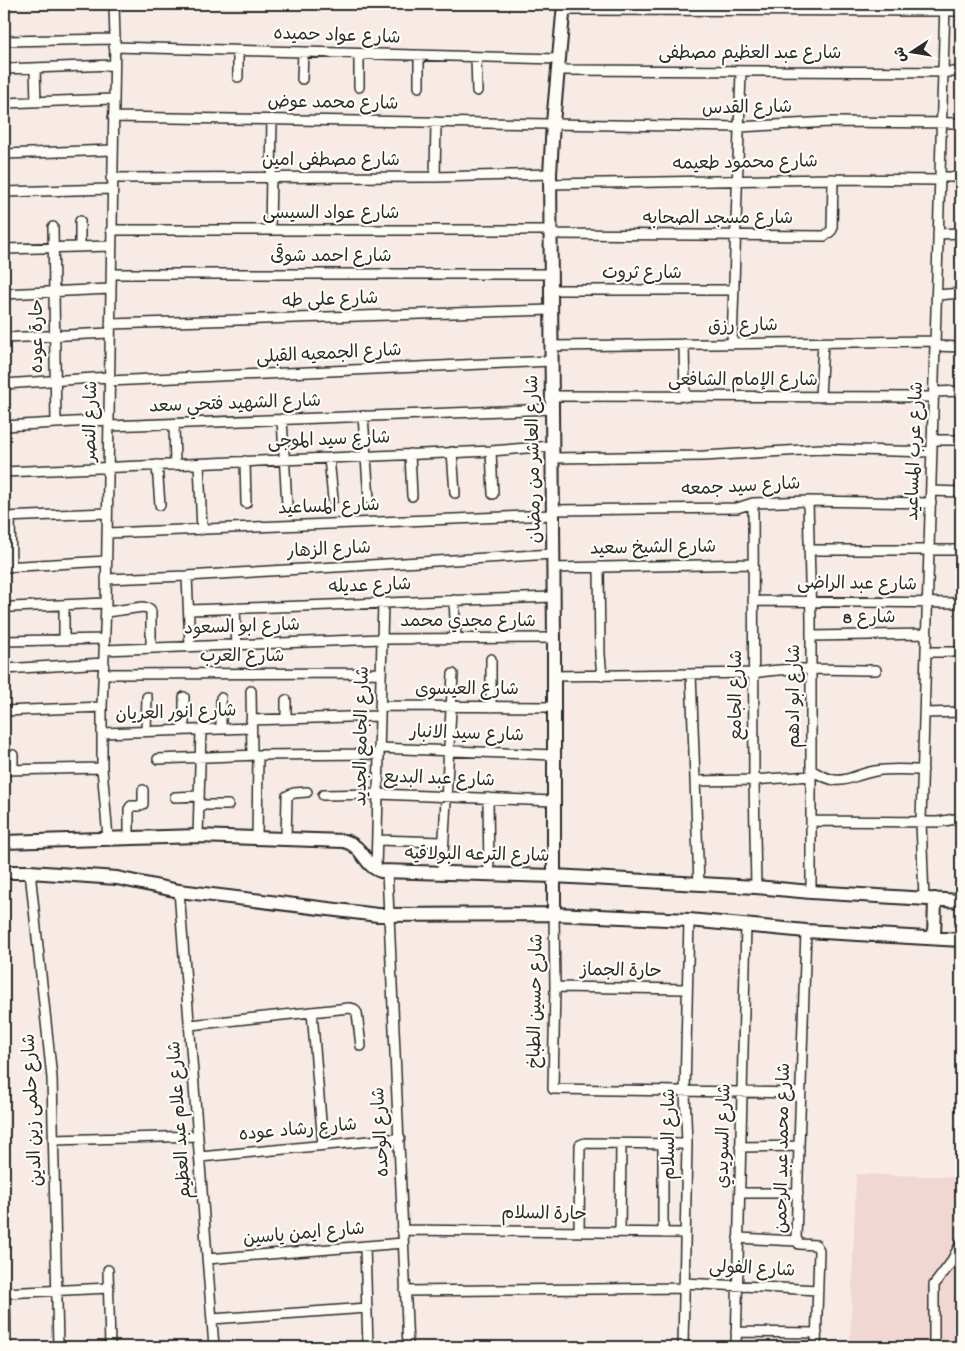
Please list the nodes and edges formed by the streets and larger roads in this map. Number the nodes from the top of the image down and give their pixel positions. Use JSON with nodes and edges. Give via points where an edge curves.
{"nodes":[{"id":1,"x":114,"y":4,"type":"edge"},
{"id":2,"x":564,"y":7,"type":"edge"},
{"id":3,"x":945,"y":8,"type":"edge"},
{"id":4,"x":961,"y":11,"type":"edge"},
{"id":5,"x":4,"y":40,"type":"edge"},
{"id":6,"x":115,"y":43,"type":"junction"},
{"id":7,"x":238,"y":51,"type":"junction"},
{"id":8,"x":303,"y":52,"type":"junction"},
{"id":9,"x":359,"y":54,"type":"junction"},
{"id":10,"x":419,"y":55,"type":"junction"},
{"id":11,"x":476,"y":57,"type":"junction"},
{"id":12,"x":558,"y":64,"type":"junction"},
{"id":13,"x":114,"y":65,"type":"junction"},
{"id":14,"x":35,"y":69,"type":"junction"},
{"id":15,"x":4,"y":70,"type":"edge"},
{"id":16,"x":741,"y":70,"type":"junction"},
{"id":17,"x":943,"y":72,"type":"junction"},
{"id":18,"x":961,"y":72,"type":"edge"},
{"id":19,"x":238,"y":77,"type":"dead end"},
{"id":20,"x":302,"y":79,"type":"dead end"},
{"id":21,"x":359,"y":87,"type":"dead end"},
{"id":22,"x":419,"y":87,"type":"dead end"},
{"id":23,"x":476,"y":91,"type":"dead end"},
{"id":24,"x":113,"y":99,"type":"junction"},
{"id":25,"x":36,"y":102,"type":"junction"},
{"id":26,"x":4,"y":103,"type":"edge"},
{"id":27,"x":113,"y":117,"type":"junction"},
{"id":28,"x":272,"y":119,"type":"junction"},
{"id":29,"x":436,"y":122,"type":"junction"},
{"id":30,"x":942,"y":122,"type":"junction"},
{"id":31,"x":552,"y":123,"type":"junction"},
{"id":32,"x":961,"y":123,"type":"edge"},
{"id":33,"x":739,"y":127,"type":"junction"},
{"id":34,"x":112,"y":150,"type":"junction"},
{"id":35,"x":4,"y":154,"type":"edge"},
{"id":36,"x":435,"y":177,"type":"junction"},
{"id":37,"x":961,"y":177,"type":"edge"},
{"id":38,"x":112,"y":178,"type":"junction"},
{"id":39,"x":271,"y":178,"type":"junction"},
{"id":40,"x":940,"y":178,"type":"junction"},
{"id":41,"x":550,"y":179,"type":"junction"},
{"id":42,"x":834,"y":179,"type":"junction"},
{"id":43,"x":737,"y":180,"type":"junction"},
{"id":44,"x":111,"y":189,"type":"junction"},
{"id":45,"x":4,"y":192,"type":"edge"},
{"id":46,"x":80,"y":221,"type":"dead end"},
{"id":47,"x":54,"y":227,"type":"dead end"},
{"id":48,"x":111,"y":230,"type":"junction"},
{"id":49,"x":270,"y":230,"type":"junction"},
{"id":50,"x":550,"y":232,"type":"junction"},
{"id":51,"x":961,"y":233,"type":"edge"},
{"id":52,"x":938,"y":234,"type":"junction"},
{"id":53,"x":736,"y":236,"type":"junction"},
{"id":54,"x":111,"y":246,"type":"junction"},
{"id":55,"x":80,"y":247,"type":"junction"},
{"id":56,"x":54,"y":248,"type":"junction"},
{"id":57,"x":4,"y":249,"type":"edge"},
{"id":58,"x":111,"y":274,"type":"junction"},
{"id":59,"x":551,"y":274,"type":"junction"},
{"id":60,"x":110,"y":289,"type":"junction"},
{"id":61,"x":551,"y":290,"type":"junction"},
{"id":62,"x":734,"y":290,"type":"junction"},
{"id":63,"x":54,"y":291,"type":"junction"},
{"id":64,"x":961,"y":293,"type":"edge"},
{"id":65,"x":4,"y":294,"type":"edge"},
{"id":66,"x":937,"y":294,"type":"junction"},
{"id":67,"x":551,"y":310,"type":"junction"},
{"id":68,"x":110,"y":328,"type":"junction"},
{"id":69,"x":55,"y":336,"type":"junction"},
{"id":70,"x":4,"y":338,"type":"edge"},
{"id":71,"x":823,"y":343,"type":"junction"},
{"id":72,"x":684,"y":344,"type":"junction"},
{"id":73,"x":732,"y":344,"type":"junction"},
{"id":74,"x":935,"y":344,"type":"junction"},
{"id":75,"x":551,"y":346,"type":"junction"},
{"id":76,"x":961,"y":347,"type":"edge"},
{"id":77,"x":551,"y":361,"type":"junction"},
{"id":78,"x":109,"y":379,"type":"junction"},
{"id":79,"x":55,"y":381,"type":"junction"},
{"id":80,"x":4,"y":384,"type":"edge"},
{"id":81,"x":961,"y":391,"type":"edge"},
{"id":82,"x":934,"y":394,"type":"junction"},
{"id":83,"x":685,"y":397,"type":"junction"},
{"id":84,"x":820,"y":397,"type":"junction"},
{"id":85,"x":552,"y":403,"type":"junction"},
{"id":86,"x":363,"y":416,"type":"junction"},
{"id":87,"x":282,"y":420,"type":"junction"},
{"id":88,"x":56,"y":423,"type":"junction"},
{"id":89,"x":109,"y":423,"type":"junction"},
{"id":90,"x":174,"y":424,"type":"junction"},
{"id":91,"x":4,"y":426,"type":"edge"},
{"id":92,"x":933,"y":440,"type":"junction"},
{"id":93,"x":961,"y":440,"type":"edge"},
{"id":94,"x":491,"y":451,"type":"junction"},
{"id":95,"x":452,"y":452,"type":"junction"},
{"id":96,"x":552,"y":452,"type":"junction"},
{"id":97,"x":932,"y":452,"type":"junction"},
{"id":98,"x":410,"y":454,"type":"junction"},
{"id":99,"x":366,"y":456,"type":"junction"},
{"id":100,"x":330,"y":458,"type":"junction"},
{"id":101,"x":284,"y":460,"type":"junction"},
{"id":102,"x":245,"y":461,"type":"junction"},
{"id":103,"x":200,"y":464,"type":"junction"},
{"id":104,"x":157,"y":465,"type":"junction"},
{"id":105,"x":175,"y":465,"type":"junction"},
{"id":106,"x":108,"y":468,"type":"junction"},
{"id":107,"x":4,"y":472,"type":"edge"},
{"id":108,"x":931,"y":491,"type":"junction"},
{"id":109,"x":961,"y":492,"type":"edge"},
{"id":110,"x":455,"y":493,"type":"dead end"},
{"id":111,"x":493,"y":494,"type":"dead end"},
{"id":112,"x":412,"y":496,"type":"dead end"},
{"id":113,"x":332,"y":499,"type":"dead end"},
{"id":114,"x":369,"y":499,"type":"dead end"},
{"id":115,"x":808,"y":501,"type":"junction"},
{"id":116,"x":246,"y":503,"type":"dead end"},
{"id":117,"x":753,"y":503,"type":"junction"},
{"id":118,"x":931,"y":503,"type":"junction"},
{"id":119,"x":160,"y":505,"type":"dead end"},
{"id":120,"x":286,"y":505,"type":"dead end"},
{"id":121,"x":107,"y":513,"type":"junction"},
{"id":122,"x":553,"y":513,"type":"junction"},
{"id":123,"x":7,"y":517,"type":"edge"},
{"id":124,"x":202,"y":530,"type":"junction"},
{"id":125,"x":107,"y":533,"type":"junction"},
{"id":126,"x":809,"y":550,"type":"junction"},
{"id":127,"x":930,"y":550,"type":"junction"},
{"id":128,"x":961,"y":550,"type":"edge"},
{"id":129,"x":553,"y":554,"type":"junction"},
{"id":130,"x":106,"y":561,"type":"junction"},
{"id":131,"x":753,"y":564,"type":"junction"},
{"id":132,"x":7,"y":567,"type":"edge"},
{"id":133,"x":599,"y":567,"type":"junction"},
{"id":134,"x":553,"y":568,"type":"junction"},
{"id":135,"x":187,"y":576,"type":"junction"},
{"id":136,"x":106,"y":579,"type":"junction"},
{"id":137,"x":553,"y":597,"type":"junction"},
{"id":138,"x":454,"y":600,"type":"junction"},
{"id":139,"x":753,"y":600,"type":"junction"},
{"id":140,"x":810,"y":601,"type":"junction"},
{"id":141,"x":382,"y":602,"type":"junction"},
{"id":142,"x":928,"y":602,"type":"junction"},
{"id":143,"x":961,"y":603,"type":"edge"},
{"id":144,"x":64,"y":605,"type":"junction"},
{"id":145,"x":12,"y":607,"type":"dead end"},
{"id":146,"x":106,"y":607,"type":"junction"},
{"id":147,"x":235,"y":609,"type":"junction"},
{"id":148,"x":189,"y":610,"type":"junction"},
{"id":149,"x":927,"y":634,"type":"junction"},
{"id":150,"x":811,"y":636,"type":"junction"},
{"id":151,"x":456,"y":638,"type":"junction"},
{"id":152,"x":554,"y":638,"type":"junction"},
{"id":153,"x":104,"y":639,"type":"junction"},
{"id":154,"x":382,"y":639,"type":"junction"},
{"id":155,"x":64,"y":640,"type":"junction"},
{"id":156,"x":4,"y":641,"type":"edge"},
{"id":157,"x":236,"y":646,"type":"junction"},
{"id":158,"x":190,"y":647,"type":"junction"},
{"id":159,"x":151,"y":648,"type":"junction"},
{"id":160,"x":104,"y":650,"type":"junction"},
{"id":161,"x":927,"y":652,"type":"junction"},
{"id":162,"x":961,"y":652,"type":"edge"},
{"id":163,"x":491,"y":659,"type":"dead end"},
{"id":164,"x":104,"y":663,"type":"junction"},
{"id":165,"x":4,"y":669,"type":"edge"},
{"id":166,"x":811,"y":670,"type":"junction"},
{"id":167,"x":876,"y":670,"type":"dead end"},
{"id":168,"x":381,"y":673,"type":"junction"},
{"id":169,"x":754,"y":673,"type":"junction"},
{"id":170,"x":103,"y":674,"type":"junction"},
{"id":171,"x":452,"y":674,"type":"dead end"},
{"id":172,"x":691,"y":674,"type":"junction"},
{"id":173,"x":553,"y":676,"type":"junction"},
{"id":174,"x":602,"y":676,"type":"junction"},
{"id":175,"x":251,"y":691,"type":"dead end"},
{"id":176,"x":147,"y":697,"type":"dead end"},
{"id":177,"x":184,"y":697,"type":"dead end"},
{"id":178,"x":221,"y":698,"type":"dead end"},
{"id":179,"x":286,"y":700,"type":"dead end"},
{"id":180,"x":451,"y":706,"type":"junction"},
{"id":181,"x":102,"y":707,"type":"junction"},
{"id":182,"x":492,"y":707,"type":"junction"},
{"id":183,"x":553,"y":707,"type":"junction"},
{"id":184,"x":4,"y":711,"type":"edge"},
{"id":185,"x":380,"y":711,"type":"junction"},
{"id":186,"x":961,"y":712,"type":"edge"},
{"id":187,"x":925,"y":713,"type":"junction"},
{"id":188,"x":286,"y":718,"type":"junction"},
{"id":189,"x":251,"y":724,"type":"junction"},
{"id":190,"x":222,"y":729,"type":"junction"},
{"id":191,"x":184,"y":730,"type":"junction"},
{"id":192,"x":201,"y":730,"type":"junction"},
{"id":193,"x":146,"y":731,"type":"junction"},
{"id":194,"x":102,"y":733,"type":"junction"},
{"id":195,"x":379,"y":751,"type":"junction"},
{"id":196,"x":448,"y":751,"type":"junction"},
{"id":197,"x":255,"y":755,"type":"junction"},
{"id":198,"x":554,"y":755,"type":"junction"},
{"id":199,"x":13,"y":756,"type":"dead end"},
{"id":200,"x":201,"y":757,"type":"junction"},
{"id":201,"x":158,"y":759,"type":"dead end"},
{"id":202,"x":102,"y":768,"type":"junction"},
{"id":203,"x":8,"y":770,"type":"edge"},
{"id":204,"x":923,"y":770,"type":"junction"},
{"id":205,"x":811,"y":773,"type":"junction"},
{"id":206,"x":696,"y":780,"type":"junction"},
{"id":207,"x":754,"y":780,"type":"junction"},
{"id":208,"x":143,"y":790,"type":"dead end"},
{"id":209,"x":306,"y":792,"type":"dead end"},
{"id":210,"x":378,"y":794,"type":"junction"},
{"id":211,"x":322,"y":796,"type":"dead end"},
{"id":212,"x":175,"y":797,"type":"dead end"},
{"id":213,"x":446,"y":797,"type":"junction"},
{"id":214,"x":488,"y":798,"type":"junction"},
{"id":215,"x":199,"y":800,"type":"junction"},
{"id":216,"x":554,"y":801,"type":"junction"},
{"id":217,"x":228,"y":805,"type":"dead end"},
{"id":218,"x":961,"y":818,"type":"edge"},
{"id":219,"x":921,"y":821,"type":"junction"},
{"id":220,"x":811,"y":822,"type":"junction"},
{"id":221,"x":198,"y":836,"type":"junction"},
{"id":222,"x":108,"y":838,"type":"junction"},
{"id":223,"x":129,"y":838,"type":"junction"},
{"id":224,"x":257,"y":839,"type":"junction"},
{"id":225,"x":286,"y":840,"type":"junction"},
{"id":226,"x":377,"y":840,"type":"junction"},
{"id":227,"x":4,"y":842,"type":"edge"},
{"id":228,"x":444,"y":842,"type":"junction"},
{"id":229,"x":381,"y":870,"type":"junction"},
{"id":230,"x":4,"y":872,"type":"edge"},
{"id":231,"x":30,"y":872,"type":"junction"},
{"id":232,"x":442,"y":874,"type":"junction"},
{"id":233,"x":488,"y":875,"type":"junction"},
{"id":234,"x":554,"y":876,"type":"junction"},
{"id":235,"x":699,"y":884,"type":"junction"},
{"id":236,"x":756,"y":887,"type":"junction"},
{"id":237,"x":179,"y":890,"type":"junction"},
{"id":238,"x":811,"y":892,"type":"junction"},
{"id":239,"x":930,"y":899,"type":"junction"},
{"id":240,"x":961,"y":902,"type":"edge"},
{"id":241,"x":554,"y":914,"type":"junction"},
{"id":242,"x":388,"y":915,"type":"junction"},
{"id":243,"x":689,"y":920,"type":"junction"},
{"id":244,"x":746,"y":925,"type":"junction"},
{"id":245,"x":806,"y":931,"type":"junction"},
{"id":246,"x":934,"y":938,"type":"junction"},
{"id":247,"x":961,"y":940,"type":"edge"},
{"id":248,"x":555,"y":987,"type":"junction"},
{"id":249,"x":687,"y":989,"type":"junction"},
{"id":250,"x":312,"y":1012,"type":"junction"},
{"id":251,"x":190,"y":1024,"type":"junction"},
{"id":252,"x":361,"y":1046,"type":"dead end"},
{"id":253,"x":685,"y":1092,"type":"junction"},
{"id":254,"x":742,"y":1092,"type":"junction"},
{"id":255,"x":801,"y":1093,"type":"junction"},
{"id":256,"x":198,"y":1136,"type":"junction"},
{"id":257,"x":400,"y":1138,"type":"junction"},
{"id":258,"x":53,"y":1140,"type":"junction"},
{"id":259,"x":621,"y":1144,"type":"junction"},
{"id":260,"x":663,"y":1144,"type":"junction"},
{"id":261,"x":687,"y":1144,"type":"junction"},
{"id":262,"x":323,"y":1145,"type":"junction"},
{"id":263,"x":740,"y":1146,"type":"junction"},
{"id":264,"x":799,"y":1146,"type":"junction"},
{"id":265,"x":200,"y":1157,"type":"junction"},
{"id":266,"x":740,"y":1193,"type":"junction"},
{"id":267,"x":798,"y":1193,"type":"junction"},
{"id":268,"x":402,"y":1230,"type":"junction"},
{"id":269,"x":579,"y":1232,"type":"junction"},
{"id":270,"x":620,"y":1232,"type":"junction"},
{"id":271,"x":664,"y":1233,"type":"junction"},
{"id":272,"x":686,"y":1233,"type":"junction"},
{"id":273,"x":738,"y":1238,"type":"junction"},
{"id":274,"x":797,"y":1241,"type":"junction"},
{"id":275,"x":403,"y":1243,"type":"junction"},
{"id":276,"x":961,"y":1243,"type":"edge"},
{"id":277,"x":365,"y":1246,"type":"junction"},
{"id":278,"x":207,"y":1259,"type":"junction"},
{"id":279,"x":950,"y":1264,"type":"junction"},
{"id":280,"x":961,"y":1264,"type":"edge"},
{"id":281,"x":108,"y":1270,"type":"dead end"},
{"id":282,"x":684,"y":1286,"type":"junction"},
{"id":283,"x":737,"y":1286,"type":"junction"},
{"id":284,"x":109,"y":1288,"type":"junction"},
{"id":285,"x":818,"y":1290,"type":"junction"},
{"id":286,"x":57,"y":1291,"type":"junction"},
{"id":287,"x":405,"y":1291,"type":"junction"},
{"id":288,"x":4,"y":1293,"type":"edge"},
{"id":289,"x":367,"y":1308,"type":"junction"},
{"id":290,"x":212,"y":1319,"type":"junction"},
{"id":291,"x":736,"y":1332,"type":"junction"},
{"id":292,"x":816,"y":1333,"type":"junction"},
{"id":293,"x":6,"y":1347,"type":"edge"},
{"id":294,"x":58,"y":1347,"type":"edge"},
{"id":295,"x":110,"y":1347,"type":"edge"},
{"id":296,"x":214,"y":1347,"type":"edge"},
{"id":297,"x":368,"y":1347,"type":"edge"},
{"id":298,"x":408,"y":1347,"type":"edge"},
{"id":299,"x":683,"y":1347,"type":"edge"},
{"id":300,"x":736,"y":1347,"type":"edge"},
{"id":301,"x":816,"y":1347,"type":"edge"},
{"id":302,"x":934,"y":1347,"type":"edge"}],
"edges":[{"from":1,"to":6,"type":"street","name":"شارع النصر"},
{"from":2,"to":3,"type":"street"},
{"from":2,"to":12,"type":"street","name":"شارع العاشر من رمضان"},
{"from":3,"to":4,"type":"street"},
{"from":3,"to":17,"type":"street","name":"شارع عرب المساعيد"},
{"from":5,"to":6,"type":"street","name":"شارع عواد حميده"},
{"from":6,"to":7,"type":"street","name":"شارع عواد حميده"},
{"from":6,"to":13,"type":"street","name":"شارع النصر"},
{"from":7,"to":8,"type":"street","name":"شارع عواد حميده"},
{"from":7,"to":19,"type":"street"},
{"from":8,"to":9,"type":"street","name":"شارع عواد حميده"},
{"from":8,"to":20,"type":"street"},
{"from":9,"to":10,"type":"street","name":"شارع عواد حميده"},
{"from":9,"to":21,"type":"street"},
{"from":10,"to":11,"type":"street","name":"شارع عواد حميده"},
{"from":10,"to":22,"type":"street"},
{"from":11,"to":12,"type":"street","name":"شارع عواد حميده"},
{"from":11,"to":23,"type":"street"},
{"from":12,"to":16,"type":"street","name":"شارع عبد العظيم مصطفى"},
{"from":12,"to":31,"type":"street","name":"شارع العاشر من رمضان"},
{"from":13,"to":14,"type":"street"},
{"from":13,"to":24,"type":"street","name":"شارع النصر"},
{"from":14,"to":15,"type":"street"},
{"from":14,"to":25,"type":"street"},
{"from":16,"to":17,"type":"street","name":"شارع عبد العظيم مصطفى"},
{"from":16,"to":33,"type":"street"},
{"from":17,"to":18,"type":"street","name":"شارع عبد العظيم مصطفى"},
{"from":17,"to":30,"type":"street","name":"شارع عرب المساعيد"},
{"from":24,"to":25,"type":"street"},
{"from":24,"to":27,"type":"street","name":"شارع النصر"},
{"from":25,"to":26,"type":"street"},
{"from":27,"to":28,"type":"street","name":"شارع محمد عوض"},
{"from":27,"to":34,"type":"street","name":"شارع النصر"},
{"from":28,"to":29,"type":"street","name":"شارع محمد عوض"},
{"from":28,"to":39,"type":"street"},
{"from":29,"to":31,"type":"street","name":"شارع محمد عوض"},
{"from":29,"to":36,"type":"street"},
{"from":30,"to":32,"type":"street","name":"شارع القدس"},
{"from":30,"to":33,"type":"street","name":"شارع القدس","via":[[830,122]]},
{"from":30,"to":40,"type":"street","name":"شارع عرب المساعيد"},
{"from":31,"to":33,"type":"street","name":"شارع القدس"},
{"from":31,"to":41,"type":"street","name":"شارع العاشر من رمضان"},
{"from":33,"to":43,"type":"street"},
{"from":34,"to":35,"type":"street"},
{"from":34,"to":38,"type":"street","name":"شارع النصر"},
{"from":36,"to":39,"type":"street","name":"شارع مصطفى امين"},
{"from":36,"to":41,"type":"street","name":"شارع مصطفى امين"},
{"from":37,"to":40,"type":"street","name":"شارع محمود طعيمه"},
{"from":38,"to":39,"type":"street","name":"شارع مصطفى امين"},
{"from":38,"to":44,"type":"street","name":"شارع النصر"},
{"from":39,"to":49,"type":"street"},
{"from":40,"to":42,"type":"street","name":"شارع محمود طعيمه"},
{"from":40,"to":52,"type":"street","name":"شارع عرب المساعيد"},
{"from":41,"to":43,"type":"street","name":"شارع محمود طعيمه"},
{"from":41,"to":50,"type":"street","name":"شارع العاشر من رمضان"},
{"from":42,"to":43,"type":"street","name":"شارع محمود طعيمه"},
{"from":42,"to":53,"type":"street","name":"شارع مسجد الصحابه","via":[[832,230],[828,235]]},
{"from":43,"to":53,"type":"street"},
{"from":44,"to":45,"type":"street"},
{"from":44,"to":48,"type":"street","name":"شارع النصر"},
{"from":46,"to":55,"type":"street"},
{"from":47,"to":56,"type":"street","name":"حارة عوده"},
{"from":48,"to":49,"type":"street","name":"شارع عواد السيسى"},
{"from":48,"to":54,"type":"street","name":"شارع النصر"},
{"from":49,"to":50,"type":"street","name":"شارع عواد السيسى"},
{"from":50,"to":53,"type":"street","name":"شارع مسجد الصحابه"},
{"from":50,"to":59,"type":"street","name":"شارع العاشر من رمضان"},
{"from":51,"to":52,"type":"street"},
{"from":52,"to":66,"type":"street","name":"شارع عرب المساعيد"},
{"from":53,"to":62,"type":"street"},
{"from":54,"to":55,"type":"street"},
{"from":54,"to":58,"type":"street","name":"شارع النصر"},
{"from":55,"to":56,"type":"street"},
{"from":56,"to":57,"type":"street"},
{"from":56,"to":63,"type":"street","name":"حارة عوده"},
{"from":58,"to":59,"type":"street","name":"شارع احمد شوقى"},
{"from":58,"to":60,"type":"street","name":"شارع النصر"},
{"from":59,"to":61,"type":"street","name":"شارع العاشر من رمضان"},
{"from":60,"to":63,"type":"street"},
{"from":60,"to":68,"type":"street","name":"شارع النصر"},
{"from":61,"to":62,"type":"street","name":"شارع ثروت"},
{"from":61,"to":67,"type":"street","name":"شارع العاشر من رمضان"},
{"from":62,"to":73,"type":"street"},
{"from":63,"to":65,"type":"street"},
{"from":63,"to":69,"type":"street","name":"حارة عوده"},
{"from":64,"to":66,"type":"street"},
{"from":66,"to":74,"type":"street","name":"شارع عرب المساعيد"},
{"from":67,"to":68,"type":"street","name":"شارع على طه"},
{"from":67,"to":75,"type":"street","name":"شارع العاشر من رمضان"},
{"from":68,"to":69,"type":"street","name":"شارع على طه"},
{"from":68,"to":78,"type":"street","name":"شارع النصر"},
{"from":69,"to":70,"type":"street","name":"شارع على طه"},
{"from":69,"to":79,"type":"street","name":"حارة عوده"},
{"from":71,"to":73,"type":"street","name":"شارع رزق"},
{"from":71,"to":74,"type":"street","name":"شارع رزق"},
{"from":71,"to":84,"type":"street"},
{"from":72,"to":73,"type":"street","name":"شارع رزق"},
{"from":72,"to":75,"type":"street","name":"شارع رزق"},
{"from":72,"to":83,"type":"street"},
{"from":74,"to":76,"type":"street","name":"شارع رزق"},
{"from":74,"to":82,"type":"street","name":"شارع عرب المساعيد"},
{"from":75,"to":77,"type":"street","name":"شارع العاشر من رمضان"},
{"from":77,"to":78,"type":"street","name":"شارع الجمعيه القبلى"},
{"from":77,"to":85,"type":"street","name":"شارع العاشر من رمضان"},
{"from":78,"to":79,"type":"street","name":"شارع الجمعيه القبلى"},
{"from":78,"to":89,"type":"street","name":"شارع النصر"},
{"from":79,"to":80,"type":"street","name":"شارع الجمعيه القبلى"},
{"from":79,"to":88,"type":"street","name":"حارة عوده"},
{"from":81,"to":82,"type":"street","name":"شارع الإمام الشافعى"},
{"from":82,"to":84,"type":"street","name":"شارع الإمام الشافعى"},
{"from":82,"to":92,"type":"street","name":"شارع عرب المساعيد"},
{"from":83,"to":84,"type":"street","name":"شارع الإمام الشافعى"},
{"from":83,"to":85,"type":"street","name":"شارع الإمام الشافعى"},
{"from":85,"to":86,"type":"street","name":"شارع الشهيد فتحي سعد"},
{"from":85,"to":96,"type":"street","name":"شارع العاشر من رمضان"},
{"from":86,"to":87,"type":"street","name":"شارع الشهيد فتحي سعد"},
{"from":86,"to":99,"type":"street"},
{"from":87,"to":90,"type":"street","name":"شارع الشهيد فتحي سعد"},
{"from":87,"to":101,"type":"street"},
{"from":88,"to":89,"type":"street","name":"شارع الشهيد فتحي سعد"},
{"from":88,"to":91,"type":"street","name":"شارع الشهيد فتحي سعد"},
{"from":89,"to":90,"type":"street","name":"شارع الشهيد فتحي سعد"},
{"from":89,"to":106,"type":"street","name":"شارع النصر"},
{"from":90,"to":105,"type":"street"},
{"from":92,"to":93,"type":"street"},
{"from":92,"to":97,"type":"street","name":"شارع عرب المساعيد"},
{"from":94,"to":95,"type":"street","name":"شارع سيد الموجى"},
{"from":94,"to":96,"type":"street","name":"شارع سيد الموجى"},
{"from":94,"to":111,"type":"street"},
{"from":95,"to":98,"type":"street","name":"شارع سيد الموجى"},
{"from":95,"to":110,"type":"street"},
{"from":96,"to":97,"type":"street","name":"شارع سيد الموجى","via":[[704,456],[820,450]]},
{"from":96,"to":122,"type":"street","name":"شارع العاشر من رمضان"},
{"from":97,"to":108,"type":"street","name":"شارع عرب المساعيد"},
{"from":98,"to":99,"type":"street","name":"شارع سيد الموجى"},
{"from":98,"to":112,"type":"street"},
{"from":99,"to":100,"type":"street","name":"شارع سيد الموجى"},
{"from":99,"to":114,"type":"street"},
{"from":100,"to":101,"type":"street","name":"شارع سيد الموجى"},
{"from":100,"to":113,"type":"street"},
{"from":101,"to":102,"type":"street","name":"شارع سيد الموجى"},
{"from":101,"to":120,"type":"street"},
{"from":102,"to":103,"type":"street","name":"شارع سيد الموجى"},
{"from":102,"to":116,"type":"street"},
{"from":103,"to":105,"type":"street","name":"شارع سيد الموجى"},
{"from":103,"to":124,"type":"street"},
{"from":104,"to":105,"type":"street","name":"شارع سيد الموجى"},
{"from":104,"to":106,"type":"street","name":"شارع سيد الموجى"},
{"from":104,"to":119,"type":"street"},
{"from":106,"to":107,"type":"street","name":"شارع سيد الموجى"},
{"from":106,"to":121,"type":"street","name":"شارع النصر"},
{"from":108,"to":109,"type":"street"},
{"from":108,"to":118,"type":"street","name":"شارع عرب المساعيد"},
{"from":115,"to":117,"type":"street","name":"شارع سيد جمعه"},
{"from":115,"to":118,"type":"street","name":"شارع سيد جمعه"},
{"from":115,"to":126,"type":"street","name":"شارع ابو ادهم"},
{"from":117,"to":122,"type":"street","name":"شارع سيد جمعه","via":[[737,508]]},
{"from":117,"to":131,"type":"street","name":"شارع الجامع"},
{"from":118,"to":127,"type":"street","name":"شارع عرب المساعيد"},
{"from":121,"to":123,"type":"street"},
{"from":121,"to":125,"type":"street","name":"شارع النصر"},
{"from":122,"to":124,"type":"street","name":"شارع المساعيد"},
{"from":122,"to":129,"type":"street","name":"شارع العاشر من رمضان"},
{"from":123,"to":132,"type":"street"},
{"from":124,"to":125,"type":"street","name":"شارع المساعيد"},
{"from":125,"to":130,"type":"street","name":"شارع النصر"},
{"from":126,"to":127,"type":"street"},
{"from":126,"to":140,"type":"street","name":"شارع ابو ادهم"},
{"from":127,"to":128,"type":"street"},
{"from":127,"to":142,"type":"street","name":"شارع عرب المساعيد"},
{"from":129,"to":134,"type":"street","name":"شارع العاشر من رمضان"},
{"from":129,"to":135,"type":"street","name":"شارع الزهار"},
{"from":130,"to":132,"type":"street"},
{"from":130,"to":136,"type":"street","name":"شارع النصر"},
{"from":131,"to":133,"type":"street","name":"شارع الشيخ سعيد"},
{"from":131,"to":139,"type":"street","name":"شارع الجامع"},
{"from":133,"to":134,"type":"street","name":"شارع الشيخ سعيد"},
{"from":133,"to":174,"type":"street"},
{"from":134,"to":137,"type":"street","name":"شارع العاشر من رمضان"},
{"from":135,"to":136,"type":"street","name":"شارع الزهار"},
{"from":135,"to":148,"type":"street"},
{"from":136,"to":146,"type":"street","name":"شارع النصر"},
{"from":137,"to":138,"type":"street","name":"شارع عديله"},
{"from":137,"to":152,"type":"street","name":"شارع العاشر من رمضان"},
{"from":138,"to":141,"type":"street","name":"شارع عديله"},
{"from":138,"to":151,"type":"street"},
{"from":139,"to":140,"type":"street","name":"شارع عبد الراضى"},
{"from":139,"to":169,"type":"street","name":"شارع الجامع"},
{"from":140,"to":142,"type":"street","name":"شارع عبد الراضى"},
{"from":140,"to":150,"type":"street","name":"شارع ابو ادهم"},
{"from":141,"to":147,"type":"street","name":"شارع عديله"},
{"from":141,"to":154,"type":"street","name":"شارع الجامع الجديد"},
{"from":142,"to":143,"type":"street","name":"شارع عبد الراضى"},
{"from":142,"to":149,"type":"street","name":"شارع عرب المساعيد"},
{"from":144,"to":145,"type":"street"},
{"from":144,"to":146,"type":"street"},
{"from":144,"to":155,"type":"street"},
{"from":146,"to":153,"type":"street","name":"شارع النصر"},
{"from":146,"to":159,"type":"street","via":[[150,609]]},
{"from":147,"to":148,"type":"street","name":"شارع عديله"},
{"from":147,"to":157,"type":"street"},
{"from":148,"to":158,"type":"street"},
{"from":149,"to":150,"type":"street","name":"شارع 8"},
{"from":149,"to":161,"type":"street","name":"شارع عرب المساعيد"},
{"from":150,"to":166,"type":"street","name":"شارع ابو ادهم"},
{"from":151,"to":152,"type":"street","name":"شارع مجدي محمد"},
{"from":151,"to":154,"type":"street","name":"شارع مجدي محمد"},
{"from":152,"to":173,"type":"street","name":"شارع العاشر من رمضان"},
{"from":153,"to":155,"type":"street"},
{"from":153,"to":160,"type":"street","name":"شارع النصر"},
{"from":154,"to":157,"type":"street","name":"شارع ابو السعود"},
{"from":154,"to":168,"type":"street","name":"شارع الجامع الجديد"},
{"from":155,"to":156,"type":"street"},
{"from":157,"to":158,"type":"street","name":"شارع ابو السعود"},
{"from":158,"to":159,"type":"street","name":"شارع ابو السعود"},
{"from":159,"to":160,"type":"street","name":"شارع ابو السعود"},
{"from":160,"to":164,"type":"street","name":"شارع النصر"},
{"from":161,"to":162,"type":"street"},
{"from":161,"to":187,"type":"street","name":"شارع عرب المساعيد"},
{"from":163,"to":182,"type":"street"},
{"from":164,"to":165,"type":"street"},
{"from":164,"to":170,"type":"street","name":"شارع النصر"},
{"from":166,"to":167,"type":"street"},
{"from":166,"to":169,"type":"street"},
{"from":166,"to":205,"type":"street","name":"شارع ابو ادهم"},
{"from":168,"to":170,"type":"street","name":"شارع العرب"},
{"from":168,"to":185,"type":"street","name":"شارع الجامع الجديد"},
{"from":169,"to":172,"type":"street"},
{"from":169,"to":207,"type":"street","name":"شارع الجامع"},
{"from":170,"to":181,"type":"street","name":"شارع النصر"},
{"from":171,"to":180,"type":"street"},
{"from":172,"to":174,"type":"street"},
{"from":172,"to":206,"type":"street"},
{"from":173,"to":174,"type":"street"},
{"from":173,"to":183,"type":"street","name":"شارع العاشر من رمضان"},
{"from":175,"to":189,"type":"street"},
{"from":176,"to":193,"type":"street"},
{"from":177,"to":191,"type":"street"},
{"from":178,"to":190,"type":"street"},
{"from":179,"to":188,"type":"street"},
{"from":180,"to":182,"type":"street","name":"شارع العيسوى"},
{"from":180,"to":185,"type":"street","name":"شارع العيسوى"},
{"from":180,"to":196,"type":"street"},
{"from":181,"to":184,"type":"street"},
{"from":181,"to":194,"type":"street","name":"شارع النصر"},
{"from":182,"to":183,"type":"street","name":"شارع العيسوى"},
{"from":183,"to":198,"type":"street","name":"شارع العاشر من رمضان"},
{"from":185,"to":188,"type":"street","name":"شارع العيسوى"},
{"from":185,"to":195,"type":"street","name":"شارع الجامع الجديد"},
{"from":186,"to":187,"type":"street"},
{"from":187,"to":204,"type":"street","name":"شارع عرب المساعيد"},
{"from":188,"to":189,"type":"street","name":"شارع انور العريان"},
{"from":189,"to":190,"type":"street","name":"شارع انور العريان"},
{"from":189,"to":197,"type":"street"},
{"from":190,"to":192,"type":"street","name":"شارع انور العريان"},
{"from":191,"to":192,"type":"street","name":"شارع انور العريان"},
{"from":191,"to":193,"type":"street","name":"شارع انور العريان"},
{"from":192,"to":200,"type":"street"},
{"from":193,"to":194,"type":"street","name":"شارع انور العريان"},
{"from":194,"to":202,"type":"street","name":"شارع النصر"},
{"from":195,"to":196,"type":"street","name":"شارع سيد الانبار"},
{"from":195,"to":197,"type":"street","name":"شارع سيد الانبار"},
{"from":195,"to":210,"type":"street","name":"شارع الجامع الجديد"},
{"from":196,"to":198,"type":"street","name":"شارع سيد الانبار"},
{"from":196,"to":213,"type":"street"},
{"from":197,"to":200,"type":"street","name":"شارع سيد الانبار"},
{"from":197,"to":224,"type":"street"},
{"from":198,"to":216,"type":"street","name":"شارع العاشر من رمضان"},
{"from":199,"to":203,"type":"street"},
{"from":200,"to":201,"type":"street","name":"شارع سيد الانبار"},
{"from":200,"to":215,"type":"street"},
{"from":202,"to":203,"type":"street"},
{"from":202,"to":222,"type":"street","name":"شارع النصر"},
{"from":204,"to":205,"type":"street","via":[[881,770],[844,780]]},
{"from":204,"to":219,"type":"street","name":"شارع عرب المساعيد"},
{"from":205,"to":207,"type":"street"},
{"from":205,"to":220,"type":"street","name":"شارع ابو ادهم"},
{"from":206,"to":207,"type":"street"},
{"from":206,"to":235,"type":"street"},
{"from":207,"to":236,"type":"street","name":"شارع الجامع"},
{"from":208,"to":223,"type":"street","via":[[143,804],[129,809]]},
{"from":209,"to":225,"type":"street","via":[[287,796]]},
{"from":210,"to":211,"type":"street","name":"شارع عبد البديع"},
{"from":210,"to":213,"type":"street","name":"شارع عبد البديع"},
{"from":210,"to":226,"type":"street","name":"شارع الجامع الجديد"},
{"from":212,"to":215,"type":"street"},
{"from":213,"to":214,"type":"street","name":"شارع عبد البديع"},
{"from":213,"to":228,"type":"street"},
{"from":214,"to":216,"type":"street","name":"شارع عبد البديع"},
{"from":214,"to":233,"type":"street"},
{"from":215,"to":217,"type":"street"},
{"from":215,"to":221,"type":"street"},
{"from":216,"to":234,"type":"street","name":"شارع العاشر من رمضان"},
{"from":218,"to":219,"type":"street"},
{"from":219,"to":220,"type":"street"},
{"from":219,"to":239,"type":"street","name":"شارع عرب المساعيد"},
{"from":220,"to":238,"type":"street","name":"شارع ابو ادهم"},
{"from":221,"to":223,"type":"street"},
{"from":221,"to":224,"type":"street"},
{"from":222,"to":223,"type":"street"},
{"from":222,"to":227,"type":"street"},
{"from":224,"to":225,"type":"street"},
{"from":225,"to":229,"type":"street","via":[[352,842],[370,865]]},
{"from":226,"to":228,"type":"street"},
{"from":226,"to":229,"type":"street","name":"شارع الجامع الجديد"},
{"from":228,"to":232,"type":"street"},
{"from":229,"to":232,"type":"street","name":"شارع الترعه البولاقيه"},
{"from":229,"to":242,"type":"street","name":"شارع الوحده"},
{"from":230,"to":231,"type":"street"},
{"from":231,"to":237,"type":"street","via":[[117,878]]},
{"from":231,"to":258,"type":"street","name":"شارع حلمى زين الدين","via":[[52,1078]]},
{"from":232,"to":233,"type":"street","name":"شارع الترعه البولاقيه"},
{"from":233,"to":234,"type":"street","name":"شارع الترعه البولاقيه"},
{"from":234,"to":235,"type":"street","name":"شارع الترعه البولاقيه"},
{"from":234,"to":241,"type":"street","name":"شارع العاشر من رمضان"},
{"from":235,"to":236,"type":"street","name":"شارع الترعه البولاقيه"},
{"from":236,"to":238,"type":"street","name":"شارع الترعه البولاقيه"},
{"from":237,"to":242,"type":"street"},
{"from":237,"to":251,"type":"street","name":"شارع علام عبد العظيم"},
{"from":238,"to":239,"type":"street","name":"شارع الترعه البولاقيه"},
{"from":239,"to":240,"type":"street","name":"شارع الترعه البولاقيه"},
{"from":239,"to":246,"type":"street"},
{"from":241,"to":242,"type":"street"},
{"from":241,"to":243,"type":"street"},
{"from":241,"to":248,"type":"street","name":"شارع حسين الطباخ"},
{"from":242,"to":257,"type":"street","name":"شارع الوحده"},
{"from":243,"to":244,"type":"street"},
{"from":243,"to":249,"type":"street","name":"شارع السلام"},
{"from":244,"to":245,"type":"street"},
{"from":244,"to":254,"type":"street","name":"شارع السويدي"},
{"from":245,"to":246,"type":"street"},
{"from":245,"to":255,"type":"street","name":"شارع محمد عبد الرحمن"},
{"from":246,"to":247,"type":"street"},
{"from":248,"to":249,"type":"street","name":"حارة الجماز"},
{"from":248,"to":253,"type":"street","name":"شارع حسين الطباخ","via":[[554,1088]]},
{"from":249,"to":253,"type":"street","name":"شارع السلام"},
{"from":250,"to":251,"type":"street"},
{"from":250,"to":252,"type":"street","via":[[354,1009]]},
{"from":250,"to":262,"type":"street"},
{"from":251,"to":256,"type":"street","name":"شارع علام عبد العظيم"},
{"from":253,"to":254,"type":"street"},
{"from":253,"to":261,"type":"street","name":"شارع السلام"},
{"from":254,"to":255,"type":"street"},
{"from":254,"to":263,"type":"street","name":"شارع السويدي"},
{"from":255,"to":264,"type":"street","name":"شارع محمد عبد الرحمن"},
{"from":256,"to":258,"type":"street"},
{"from":256,"to":265,"type":"street","name":"شارع علام عبد العظيم"},
{"from":257,"to":262,"type":"street","name":"شارع رشاد عوده"},
{"from":257,"to":268,"type":"street","name":"شارع الوحده"},
{"from":258,"to":286,"type":"street","name":"شارع حلمى زين الدين"},
{"from":259,"to":260,"type":"street"},
{"from":259,"to":269,"type":"street","via":[[580,1145]]},
{"from":259,"to":270,"type":"street"},
{"from":260,"to":261,"type":"street"},
{"from":260,"to":271,"type":"street"},
{"from":261,"to":272,"type":"street","name":"شارع السلام"},
{"from":262,"to":265,"type":"street","name":"شارع رشاد عوده"},
{"from":263,"to":264,"type":"street"},
{"from":263,"to":266,"type":"street","name":"شارع السويدي"},
{"from":264,"to":267,"type":"street","name":"شارع محمد عبد الرحمن"},
{"from":265,"to":278,"type":"street","name":"شارع علام عبد العظيم"},
{"from":266,"to":267,"type":"street"},
{"from":266,"to":273,"type":"street","name":"شارع السويدي"},
{"from":267,"to":274,"type":"street","name":"شارع محمد عبد الرحمن"},
{"from":268,"to":269,"type":"street","name":"حارة السلام"},
{"from":268,"to":275,"type":"street","name":"شارع الوحده"},
{"from":269,"to":270,"type":"street","name":"حارة السلام"},
{"from":270,"to":271,"type":"street","name":"حارة السلام"},
{"from":271,"to":272,"type":"street","name":"حارة السلام"},
{"from":272,"to":282,"type":"street","name":"شارع السلام"},
{"from":273,"to":274,"type":"street"},
{"from":273,"to":283,"type":"street","name":"شارع السويدي"},
{"from":274,"to":285,"type":"street","name":"شارع محمد عبد الرحمن","via":[[818,1247]]},
{"from":275,"to":277,"type":"street","name":"شارع ايمن ياسين"},
{"from":275,"to":287,"type":"street","name":"شارع الوحده"},
{"from":276,"to":279,"type":"street"},
{"from":277,"to":278,"type":"street","name":"شارع ايمن ياسين"},
{"from":277,"to":289,"type":"street"},
{"from":278,"to":290,"type":"street","name":"شارع علام عبد العظيم"},
{"from":279,"to":280,"type":"street"},
{"from":279,"to":302,"type":"street","via":[[934,1285]]},
{"from":281,"to":284,"type":"street"},
{"from":282,"to":283,"type":"street","name":"شارع الفولى"},
{"from":282,"to":287,"type":"street","name":"شارع الفولى"},
{"from":282,"to":299,"type":"street","name":"شارع السلام"},
{"from":283,"to":285,"type":"street","name":"شارع الفولى"},
{"from":283,"to":291,"type":"street","name":"شارع السويدي"},
{"from":284,"to":286,"type":"street"},
{"from":284,"to":295,"type":"street"},
{"from":285,"to":292,"type":"street","name":"شارع محمد عبد الرحمن"},
{"from":286,"to":288,"type":"street"},
{"from":286,"to":294,"type":"street","name":"شارع حلمى زين الدين"},
{"from":287,"to":298,"type":"street","name":"شارع الوحده"},
{"from":288,"to":293,"type":"street"},
{"from":289,"to":290,"type":"street"},
{"from":289,"to":297,"type":"street"},
{"from":290,"to":296,"type":"street","name":"شارع علام عبد العظيم"},
{"from":291,"to":292,"type":"street"},
{"from":291,"to":300,"type":"street","name":"شارع السويدي"},
{"from":292,"to":301,"type":"street","name":"شارع محمد عبد الرحمن"}]}
